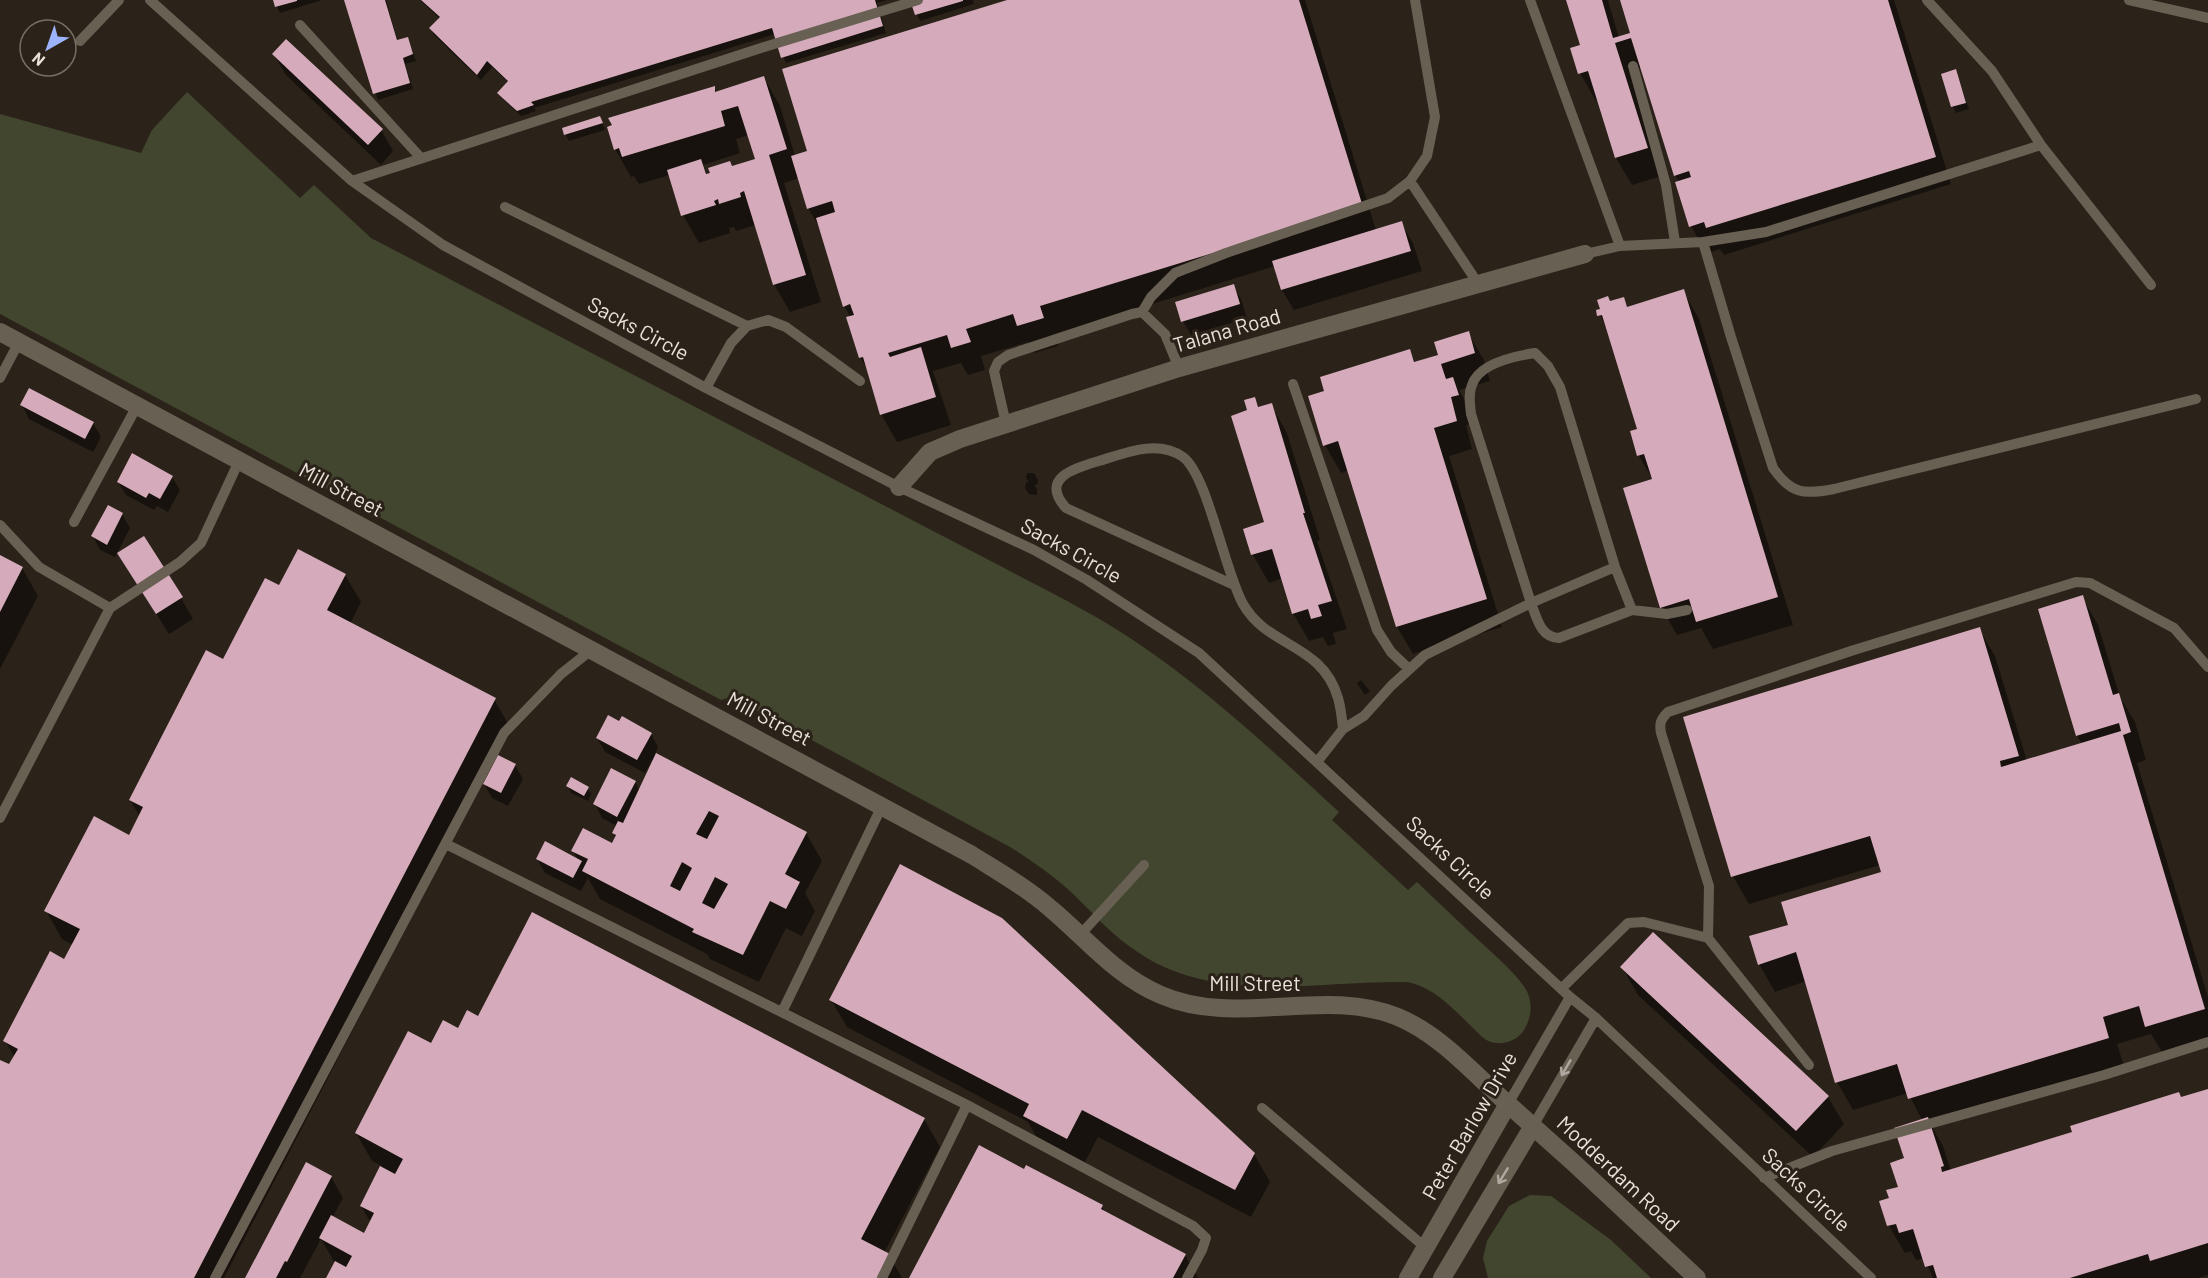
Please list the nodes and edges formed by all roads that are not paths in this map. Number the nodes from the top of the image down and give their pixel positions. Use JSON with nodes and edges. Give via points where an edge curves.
{"nodes":[{"id":1,"x":119,"y":0,"type":"edge"},
{"id":2,"x":150,"y":0,"type":"edge"},
{"id":3,"x":918,"y":0,"type":"edge"},
{"id":4,"x":1414,"y":0,"type":"edge"},
{"id":5,"x":1530,"y":0,"type":"edge"},
{"id":6,"x":1927,"y":0,"type":"edge"},
{"id":7,"x":2129,"y":0,"type":"edge"},
{"id":8,"x":2208,"y":18,"type":"edge"},
{"id":9,"x":300,"y":25,"type":"dead end"},
{"id":10,"x":80,"y":41,"type":"dead end"},
{"id":11,"x":1633,"y":66,"type":"dead end"},
{"id":12,"x":2041,"y":145,"type":"junction"},
{"id":13,"x":421,"y":158,"type":"junction"},
{"id":14,"x":352,"y":181,"type":"junction"},
{"id":15,"x":1410,"y":181,"type":"junction"},
{"id":16,"x":505,"y":207,"type":"dead end"},
{"id":17,"x":1676,"y":242,"type":"junction"},
{"id":18,"x":1703,"y":242,"type":"junction"},
{"id":19,"x":1620,"y":246,"type":"junction"},
{"id":20,"x":1586,"y":254,"type":"joint"},
{"id":21,"x":1479,"y":285,"type":"junction"},
{"id":22,"x":2151,"y":285,"type":"dead end"},
{"id":23,"x":1142,"y":312,"type":"junction"},
{"id":24,"x":747,"y":326,"type":"junction"},
{"id":25,"x":0,"y":332,"type":"edge"},
{"id":26,"x":19,"y":342,"type":"junction"},
{"id":27,"x":1179,"y":368,"type":"junction"},
{"id":28,"x":0,"y":378,"type":"edge"},
{"id":29,"x":860,"y":381,"type":"dead end"},
{"id":30,"x":1293,"y":384,"type":"dead end"},
{"id":31,"x":706,"y":388,"type":"junction"},
{"id":32,"x":2196,"y":399,"type":"dead end"},
{"id":33,"x":137,"y":406,"type":"junction"},
{"id":34,"x":1006,"y":424,"type":"junction"},
{"id":35,"x":239,"y":461,"type":"junction"},
{"id":36,"x":899,"y":487,"type":"junction"},
{"id":37,"x":74,"y":522,"type":"dead end"},
{"id":38,"x":0,"y":525,"type":"edge"},
{"id":39,"x":1615,"y":567,"type":"junction"},
{"id":40,"x":1234,"y":585,"type":"junction"},
{"id":41,"x":1531,"y":603,"type":"junction"},
{"id":42,"x":110,"y":608,"type":"junction"},
{"id":43,"x":1632,"y":610,"type":"junction"},
{"id":44,"x":1687,"y":610,"type":"dead end"},
{"id":45,"x":590,"y":651,"type":"junction"},
{"id":46,"x":2208,"y":667,"type":"edge"},
{"id":47,"x":1409,"y":669,"type":"junction"},
{"id":48,"x":1343,"y":729,"type":"junction"},
{"id":49,"x":1317,"y":762,"type":"junction"},
{"id":50,"x":882,"y":806,"type":"junction"},
{"id":51,"x":0,"y":818,"type":"edge"},
{"id":52,"x":446,"y":844,"type":"junction"},
{"id":53,"x":1144,"y":865,"type":"dead end"},
{"id":54,"x":1080,"y":935,"type":"junction"},
{"id":55,"x":1708,"y":938,"type":"junction"},
{"id":56,"x":1562,"y":988,"type":"junction"},
{"id":57,"x":1570,"y":997,"type":"junction"},
{"id":58,"x":782,"y":1012,"type":"junction"},
{"id":59,"x":1596,"y":1018,"type":"junction"},
{"id":60,"x":2208,"y":1042,"type":"edge"},
{"id":61,"x":1809,"y":1065,"type":"dead end"},
{"id":62,"x":1508,"y":1104,"type":"junction"},
{"id":63,"x":968,"y":1105,"type":"junction"},
{"id":64,"x":1262,"y":1108,"type":"dead end"},
{"id":65,"x":1533,"y":1126,"type":"junction"},
{"id":66,"x":1764,"y":1178,"type":"junction"},
{"id":67,"x":1426,"y":1248,"type":"junction"},
{"id":68,"x":1447,"y":1276,"type":"edge"},
{"id":69,"x":215,"y":1278,"type":"edge"},
{"id":70,"x":882,"y":1278,"type":"edge"},
{"id":71,"x":1187,"y":1278,"type":"edge"},
{"id":72,"x":1408,"y":1278,"type":"edge"},
{"id":73,"x":1697,"y":1278,"type":"edge"},
{"id":74,"x":1871,"y":1278,"type":"edge"}],
"edges":[{"from":1,"to":10,"type":"lane"},
{"from":2,"to":14,"type":"lane","name":"Sacks Circle"},
{"from":3,"to":13,"type":"lane"},
{"from":4,"to":15,"type":"lane","via":[[1436,117],[1427,156]]},
{"from":5,"to":19,"type":"lane"},
{"from":6,"to":12,"type":"lane","via":[[1992,71]]},
{"from":7,"to":8,"type":"lane"},
{"from":9,"to":13,"type":"lane"},
{"from":11,"to":17,"type":"lane","via":[[1666,184]]},
{"from":12,"to":18,"type":"lane","via":[[1766,232]]},
{"from":12,"to":22,"type":"lane"},
{"from":13,"to":14,"type":"lane"},
{"from":14,"to":31,"type":"lane","name":"Sacks Circle","via":[[443,245]]},
{"from":15,"to":21,"type":"lane"},
{"from":15,"to":23,"type":"lane","via":[[1388,198],[1175,273]]},
{"from":16,"to":24,"type":"lane"},
{"from":17,"to":18,"type":"lane"},
{"from":17,"to":19,"type":"lane"},
{"from":18,"to":32,"type":"lane","via":[[1773,468],[1783,482],[1802,492],[1834,489]]},
{"from":19,"to":20,"type":"lane"},
{"from":20,"to":21,"type":"street","name":"Talana Road"},
{"from":21,"to":27,"type":"street","name":"Talana Road"},
{"from":23,"to":27,"type":"lane","via":[[1165,334]]},
{"from":23,"to":34,"type":"lane","via":[[1008,355],[998,362],[994,371]]},
{"from":24,"to":29,"type":"lane","via":[[768,320],[786,327]]},
{"from":24,"to":31,"type":"lane","via":[[731,343]]},
{"from":25,"to":26,"type":"street","name":"Mill Street"},
{"from":26,"to":28,"type":"lane"},
{"from":26,"to":33,"type":"street","name":"Mill Street"},
{"from":27,"to":34,"type":"street","name":"Talana Road"},
{"from":30,"to":47,"type":"lane","via":[[1377,630],[1391,652]]},
{"from":31,"to":36,"type":"lane","name":"Sacks Circle"},
{"from":33,"to":35,"type":"street","name":"Mill Street"},
{"from":33,"to":37,"type":"lane"},
{"from":34,"to":36,"type":"street","name":"Talana Road","via":[[930,452]]},
{"from":35,"to":42,"type":"lane","via":[[201,543],[180,562]]},
{"from":35,"to":45,"type":"street","name":"Mill Street"},
{"from":36,"to":49,"type":"lane","name":"Sacks Circle","via":[[1034,550],[1141,614],[1199,653]]},
{"from":38,"to":42,"type":"lane","via":[[39,567]]},
{"from":39,"to":41,"type":"lane"},
{"from":39,"to":41,"type":"lane","via":[[1560,387],[1548,366],[1535,353],[1484,369],[1473,381],[1471,414]]},
{"from":39,"to":43,"type":"lane"},
{"from":40,"to":40,"type":"lane","via":[[1196,473],[1183,457],[1164,449],[1137,449],[1073,468],[1060,480],[1056,490],[1066,508]]},
{"from":40,"to":48,"type":"lane","via":[[1264,629],[1306,653],[1328,676],[1338,698]]},
{"from":41,"to":43,"type":"lane","via":[[1540,627],[1551,637],[1559,638]]},
{"from":41,"to":47,"type":"lane","via":[[1425,655]]},
{"from":42,"to":51,"type":"lane"},
{"from":43,"to":44,"type":"lane","via":[[1666,614]]},
{"from":45,"to":50,"type":"street","name":"Mill Street"},
{"from":45,"to":52,"type":"lane","via":[[561,674],[504,733]]},
{"from":46,"to":55,"type":"lane","via":[[2174,628],[2090,583],[2076,582],[1668,712],[1662,718],[1661,733],[1709,886]]},
{"from":47,"to":48,"type":"lane","via":[[1364,716]]},
{"from":48,"to":49,"type":"lane"},
{"from":49,"to":56,"type":"lane","name":"Sacks Circle"},
{"from":50,"to":54,"type":"street","name":"Mill Street","via":[[1012,879]]},
{"from":50,"to":58,"type":"lane"},
{"from":52,"to":58,"type":"lane"},
{"from":52,"to":69,"type":"lane"},
{"from":53,"to":54,"type":"lane"},
{"from":54,"to":62,"type":"street","name":"Mill Street","via":[[1142,987],[1190,1005],[1219,1009],[1335,1006],[1396,1016],[1430,1035]]},
{"from":55,"to":56,"type":"lane","via":[[1644,922],[1628,923]]},
{"from":55,"to":61,"type":"lane"},
{"from":56,"to":57,"type":"lane","name":"Sacks Circle"},
{"from":57,"to":59,"type":"lane","name":"Sacks Circle"},
{"from":57,"to":62,"type":"lane","name":"Peter Barlow Drive"},
{"from":58,"to":63,"type":"lane"},
{"from":59,"to":65,"type":"lane","one_way":true},
{"from":59,"to":66,"type":"lane","name":"Sacks Circle"},
{"from":60,"to":66,"type":"lane","via":[[1832,1151]]},
{"from":62,"to":65,"type":"street","name":"Modderdam Road"},
{"from":62,"to":67,"type":"street","name":"Peter Barlow Drive"},
{"from":63,"to":70,"type":"lane"},
{"from":63,"to":71,"type":"lane","via":[[1194,1226],[1206,1238]]},
{"from":64,"to":67,"type":"lane"},
{"from":65,"to":68,"type":"street","one_way":true},
{"from":65,"to":73,"type":"street","name":"Modderdam Road"},
{"from":66,"to":74,"type":"lane","name":"Sacks Circle"},
{"from":67,"to":72,"type":"street","name":"Peter Barlow Drive"}]}
